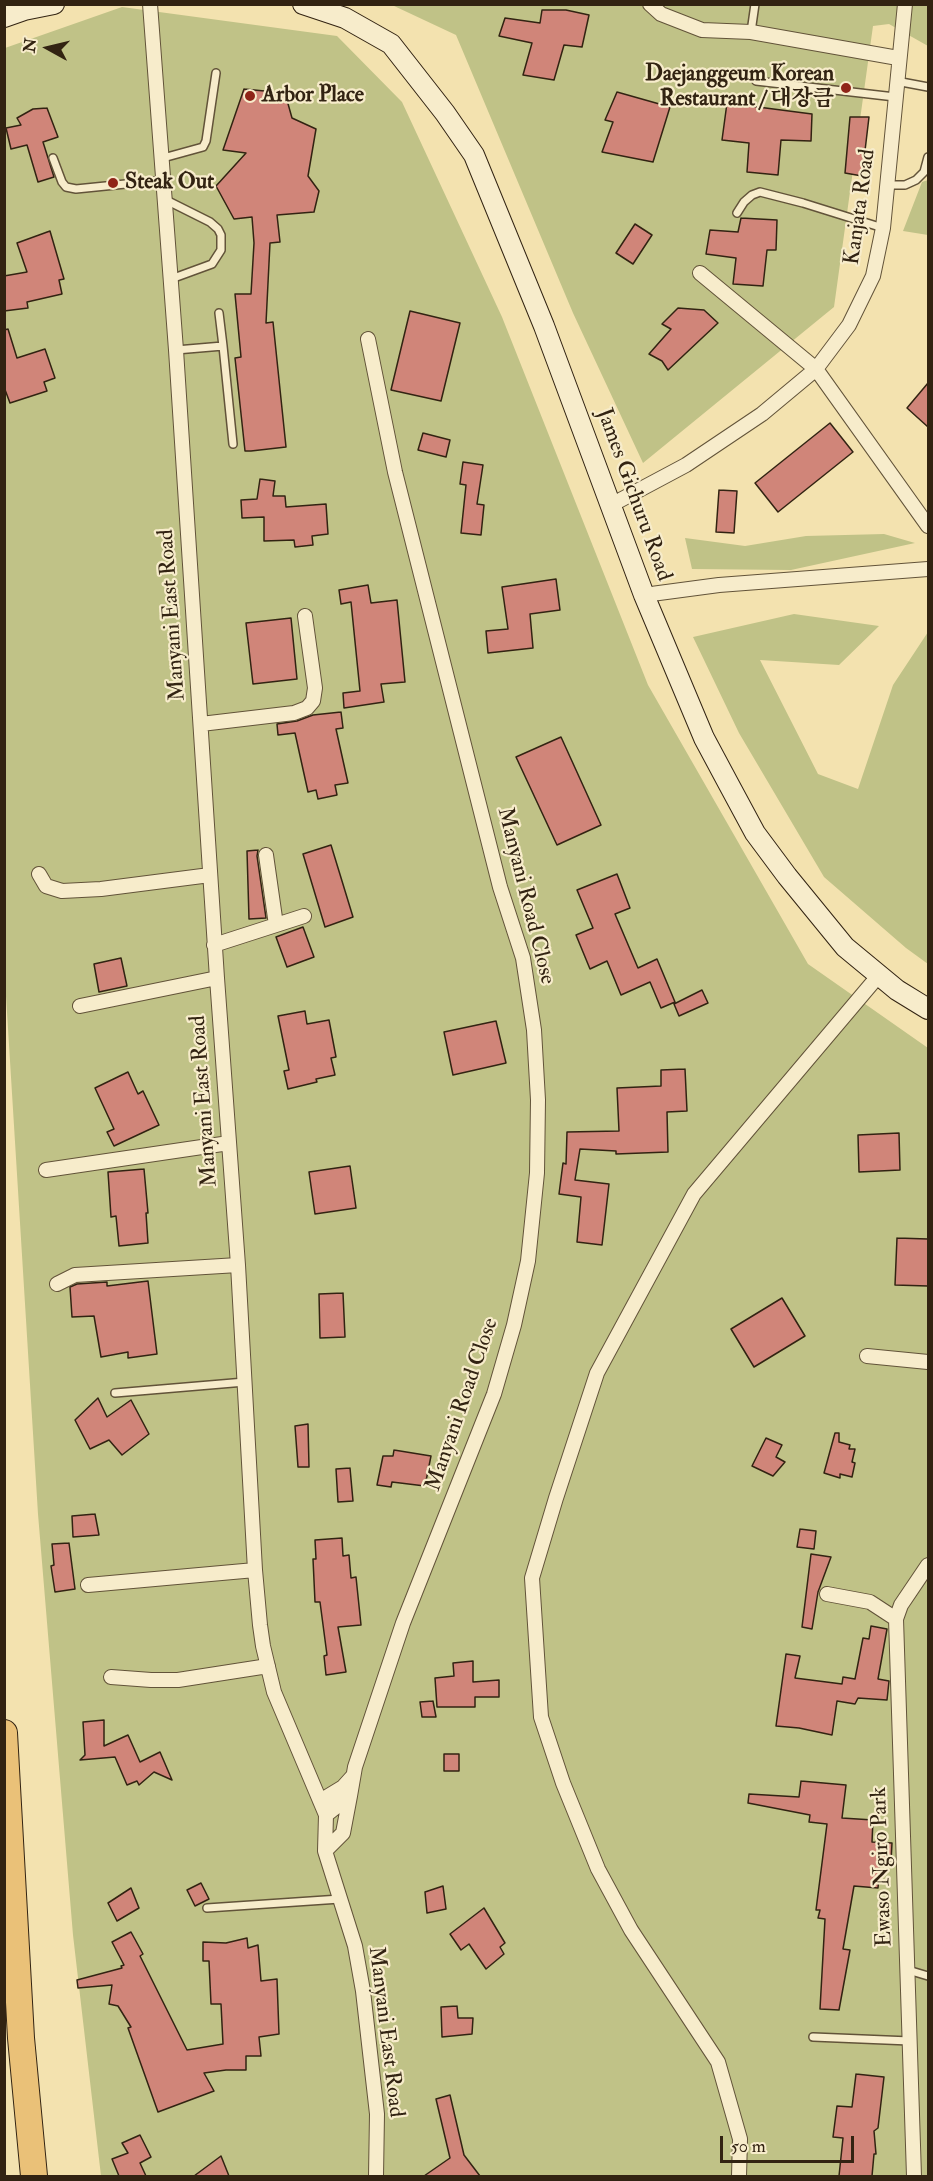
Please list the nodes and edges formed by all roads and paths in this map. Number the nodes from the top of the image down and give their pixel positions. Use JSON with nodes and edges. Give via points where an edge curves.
{"nodes":[{"id":1,"x":54,"y":4,"type":"edge"},
{"id":2,"x":150,"y":4,"type":"edge"},
{"id":3,"x":303,"y":4,"type":"edge"},
{"id":4,"x":650,"y":4,"type":"edge"},
{"id":5,"x":754,"y":4,"type":"edge"},
{"id":6,"x":905,"y":4,"type":"edge"},
{"id":7,"x":4,"y":17,"type":"edge"},
{"id":8,"x":750,"y":32,"type":"junction"},
{"id":9,"x":898,"y":58,"type":"junction"},
{"id":10,"x":216,"y":73,"type":"dead end"},
{"id":11,"x":756,"y":81,"type":"dead end"},
{"id":12,"x":896,"y":81,"type":"junction"},
{"id":13,"x":928,"y":88,"type":"edge"},
{"id":14,"x":895,"y":97,"type":"junction"},
{"id":15,"x":928,"y":157,"type":"edge"},
{"id":16,"x":53,"y":158,"type":"dead end"},
{"id":17,"x":163,"y":158,"type":"junction"},
{"id":18,"x":165,"y":180,"type":"junction"},
{"id":19,"x":887,"y":184,"type":"junction"},
{"id":20,"x":166,"y":200,"type":"junction"},
{"id":21,"x":738,"y":213,"type":"dead end"},
{"id":22,"x":883,"y":228,"type":"junction"},
{"id":23,"x":700,"y":273,"type":"dead end"},
{"id":24,"x":171,"y":279,"type":"junction"},
{"id":25,"x":219,"y":313,"type":"dead end"},
{"id":26,"x":368,"y":339,"type":"dead end"},
{"id":27,"x":223,"y":346,"type":"junction"},
{"id":28,"x":176,"y":350,"type":"junction"},
{"id":29,"x":816,"y":369,"type":"junction"},
{"id":30,"x":233,"y":444,"type":"dead end"},
{"id":31,"x":611,"y":505,"type":"junction"},
{"id":32,"x":928,"y":526,"type":"edge"},
{"id":33,"x":928,"y":569,"type":"edge"},
{"id":34,"x":644,"y":595,"type":"junction"},
{"id":35,"x":305,"y":616,"type":"dead end"},
{"id":36,"x":201,"y":724,"type":"junction"},
{"id":37,"x":266,"y":855,"type":"dead end"},
{"id":38,"x":39,"y":874,"type":"dead end"},
{"id":39,"x":210,"y":875,"type":"junction"},
{"id":40,"x":304,"y":916,"type":"dead end"},
{"id":41,"x":276,"y":925,"type":"junction"},
{"id":42,"x":214,"y":945,"type":"junction"},
{"id":43,"x":879,"y":975,"type":"junction"},
{"id":44,"x":216,"y":978,"type":"junction"},
{"id":45,"x":80,"y":1006,"type":"dead end"},
{"id":46,"x":928,"y":1009,"type":"edge"},
{"id":47,"x":229,"y":1143,"type":"junction"},
{"id":48,"x":46,"y":1170,"type":"dead end"},
{"id":49,"x":238,"y":1265,"type":"junction"},
{"id":50,"x":57,"y":1284,"type":"dead end"},
{"id":51,"x":867,"y":1356,"type":"dead end"},
{"id":52,"x":928,"y":1362,"type":"edge"},
{"id":53,"x":245,"y":1382,"type":"junction"},
{"id":54,"x":115,"y":1393,"type":"dead end"},
{"id":55,"x":928,"y":1565,"type":"edge"},
{"id":56,"x":255,"y":1570,"type":"junction"},
{"id":57,"x":88,"y":1585,"type":"dead end"},
{"id":58,"x":827,"y":1594,"type":"dead end"},
{"id":59,"x":896,"y":1619,"type":"junction"},
{"id":60,"x":268,"y":1666,"type":"junction"},
{"id":61,"x":111,"y":1677,"type":"dead end"},
{"id":62,"x":4,"y":1733,"type":"edge"},
{"id":63,"x":352,"y":1777,"type":"junction"},
{"id":64,"x":350,"y":1796,"type":"junction"},
{"id":65,"x":320,"y":1801,"type":"junction"},
{"id":66,"x":326,"y":1815,"type":"junction"},
{"id":67,"x":325,"y":1851,"type":"junction"},
{"id":68,"x":340,"y":1899,"type":"junction"},
{"id":69,"x":207,"y":1908,"type":"dead end"},
{"id":70,"x":908,"y":1970,"type":"junction"},
{"id":71,"x":928,"y":1976,"type":"edge"},
{"id":72,"x":813,"y":2037,"type":"dead end"},
{"id":73,"x":910,"y":2041,"type":"junction"},
{"id":74,"x":34,"y":2176,"type":"edge"},
{"id":75,"x":376,"y":2176,"type":"edge"},
{"id":76,"x":740,"y":2176,"type":"edge"},
{"id":77,"x":914,"y":2176,"type":"edge"}],
"edges":[{"from":1,"to":7,"type":"main road"},
{"from":2,"to":17,"type":"street","name":"Manyani East Road"},
{"from":3,"to":31,"type":"main road","name":"James Gichuru Road","via":[[345,18],[391,44],[474,155]]},
{"from":4,"to":8,"type":"street","via":[[661,14],[702,30]]},
{"from":5,"to":8,"type":"lane"},
{"from":6,"to":9,"type":"street","name":"Kanjata Road"},
{"from":8,"to":9,"type":"street"},
{"from":9,"to":12,"type":"street","name":"Kanjata Road"},
{"from":10,"to":17,"type":"lane","via":[[203,147]]},
{"from":11,"to":14,"type":"lane"},
{"from":12,"to":13,"type":"lane"},
{"from":12,"to":14,"type":"street","name":"Kanjata Road"},
{"from":14,"to":19,"type":"street","name":"Kanjata Road"},
{"from":15,"to":19,"type":"lane","via":[[924,172],[916,180],[905,185]]},
{"from":16,"to":18,"type":"lane","via":[[62,182],[76,189]]},
{"from":17,"to":18,"type":"street","name":"Manyani East Road"},
{"from":18,"to":20,"type":"street","name":"Manyani East Road"},
{"from":19,"to":22,"type":"street","name":"Kanjata Road"},
{"from":20,"to":24,"type":"street","name":"Manyani East Road"},
{"from":20,"to":24,"type":"lane","via":[[210,222],[221,235],[220,250],[212,264]]},
{"from":21,"to":22,"type":"lane","via":[[744,202],[760,192]]},
{"from":22,"to":29,"type":"street","name":"Kanjata Road","via":[[873,276],[849,325]]},
{"from":23,"to":29,"type":"street"},
{"from":24,"to":28,"type":"street","name":"Manyani East Road"},
{"from":25,"to":27,"type":"lane"},
{"from":26,"to":63,"type":"street","name":"Manyani Road Close","via":[[395,472],[500,887],[524,958],[538,1100],[537,1173],[528,1261],[514,1325],[494,1394],[403,1623]]},
{"from":27,"to":28,"type":"lane"},
{"from":27,"to":30,"type":"lane"},
{"from":28,"to":36,"type":"street","name":"Manyani East Road"},
{"from":29,"to":31,"type":"street","name":"Kanjata Road","via":[[762,414],[695,459]]},
{"from":29,"to":32,"type":"street"},
{"from":31,"to":34,"type":"main road","name":"James Gichuru Road"},
{"from":33,"to":34,"type":"street","via":[[719,585]]},
{"from":34,"to":43,"type":"main road","name":"James Gichuru Road","via":[[704,738],[755,833],[845,947]]},
{"from":35,"to":36,"type":"street","via":[[315,688],[307,708],[294,713]]},
{"from":36,"to":39,"type":"street","name":"Manyani East Road"},
{"from":37,"to":41,"type":"street"},
{"from":38,"to":39,"type":"street","via":[[46,886],[62,891]]},
{"from":39,"to":42,"type":"street","name":"Manyani East Road"},
{"from":40,"to":41,"type":"street"},
{"from":41,"to":42,"type":"street"},
{"from":42,"to":44,"type":"street","name":"Manyani East Road"},
{"from":43,"to":46,"type":"main road","name":"James Gichuru Road"},
{"from":43,"to":76,"type":"street","via":[[694,1194],[597,1373],[531,1578],[541,1717],[563,1783],[598,1869],[632,1930],[718,2062],[740,2139]]},
{"from":44,"to":45,"type":"street"},
{"from":44,"to":47,"type":"street","name":"Manyani East Road"},
{"from":47,"to":48,"type":"street"},
{"from":47,"to":49,"type":"street","name":"Manyani East Road"},
{"from":49,"to":50,"type":"street","via":[[75,1275]]},
{"from":49,"to":53,"type":"street","name":"Manyani East Road"},
{"from":51,"to":52,"type":"street"},
{"from":53,"to":54,"type":"lane"},
{"from":53,"to":56,"type":"street","name":"Manyani East Road"},
{"from":55,"to":59,"type":"street","name":"Ewaso Ngiro Park"},
{"from":56,"to":57,"type":"street"},
{"from":56,"to":60,"type":"street","name":"Manyani East Road"},
{"from":58,"to":59,"type":"street","via":[[870,1602]]},
{"from":59,"to":70,"type":"street","name":"Ewaso Ngiro Park"},
{"from":60,"to":61,"type":"street","via":[[178,1680]]},
{"from":60,"to":65,"type":"street","name":"Manyani East Road","via":[[274,1692]]},
{"from":62,"to":74,"type":"highway","via":[[21,2038]]},
{"from":63,"to":64,"type":"street","name":"Manyani Road Close"},
{"from":63,"to":65,"type":"street"},
{"from":64,"to":66,"type":"street"},
{"from":64,"to":67,"type":"street","name":"Manyani Road Close","via":[[343,1833]]},
{"from":65,"to":66,"type":"street","name":"Manyani East Road"},
{"from":66,"to":67,"type":"street","name":"Manyani East Road"},
{"from":67,"to":68,"type":"street","name":"Manyani East Road"},
{"from":68,"to":69,"type":"lane"},
{"from":68,"to":75,"type":"street","name":"Manyani East Road","via":[[355,1946],[363,1991],[377,2114]]},
{"from":70,"to":71,"type":"lane"},
{"from":70,"to":73,"type":"street","name":"Ewaso Ngiro Park"},
{"from":72,"to":73,"type":"lane"},
{"from":73,"to":77,"type":"street","name":"Ewaso Ngiro Park"}]}
